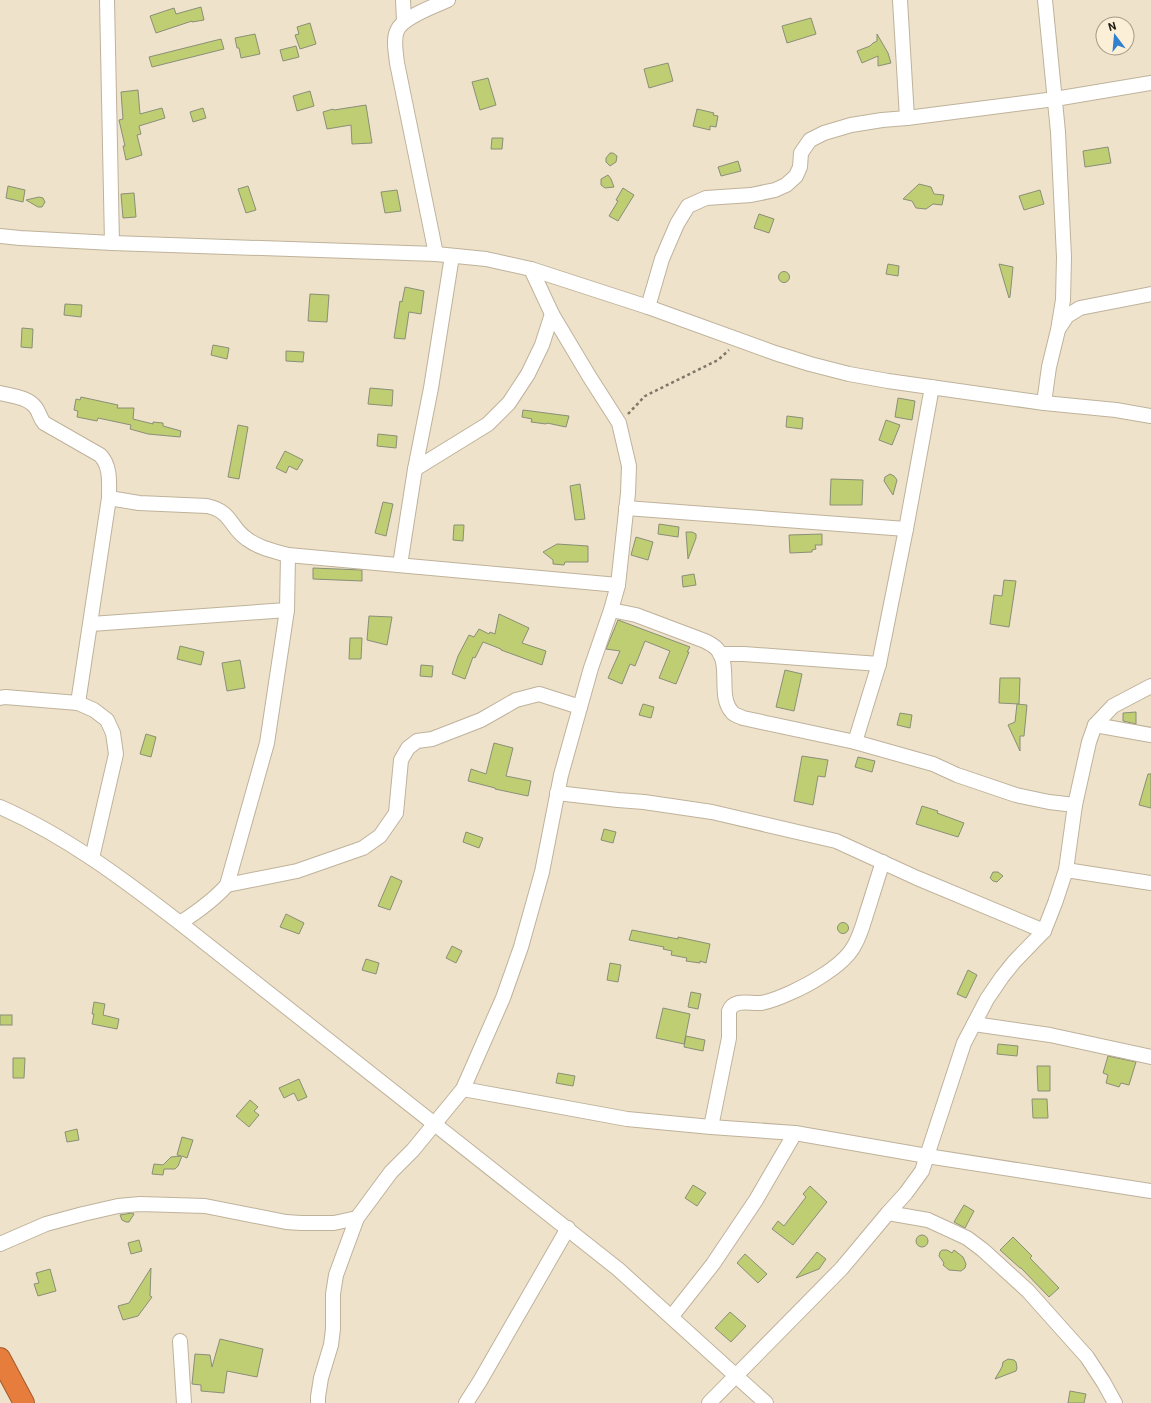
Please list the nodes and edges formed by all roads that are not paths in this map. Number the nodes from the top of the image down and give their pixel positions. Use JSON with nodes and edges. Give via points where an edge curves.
{"nodes":[{"id":1,"x":108,"y":0,"type":"edge"},
{"id":2,"x":403,"y":0,"type":"edge"},
{"id":3,"x":448,"y":0,"type":"edge"},
{"id":4,"x":900,"y":0,"type":"edge"},
{"id":5,"x":1045,"y":0,"type":"edge"},
{"id":6,"x":404,"y":21,"type":"junction"},
{"id":7,"x":1151,"y":83,"type":"edge"},
{"id":8,"x":1055,"y":99,"type":"junction"},
{"id":9,"x":907,"y":118,"type":"junction"},
{"id":10,"x":0,"y":236,"type":"edge"},
{"id":11,"x":112,"y":243,"type":"junction"},
{"id":12,"x":436,"y":254,"type":"junction"},
{"id":13,"x":452,"y":256,"type":"junction"},
{"id":14,"x":531,"y":269,"type":"junction"},
{"id":15,"x":1151,"y":294,"type":"edge"},
{"id":16,"x":648,"y":307,"type":"junction"},
{"id":17,"x":552,"y":314,"type":"junction"},
{"id":18,"x":1058,"y":330,"type":"junction"},
{"id":19,"x":932,"y":387,"type":"junction"},
{"id":20,"x":0,"y":393,"type":"edge"},
{"id":21,"x":1044,"y":403,"type":"junction"},
{"id":22,"x":1151,"y":416,"type":"edge"},
{"id":23,"x":415,"y":469,"type":"junction"},
{"id":24,"x":109,"y":498,"type":"junction"},
{"id":25,"x":626,"y":508,"type":"junction"},
{"id":26,"x":906,"y":529,"type":"junction"},
{"id":27,"x":288,"y":555,"type":"junction"},
{"id":28,"x":400,"y":565,"type":"junction"},
{"id":29,"x":618,"y":585,"type":"junction"},
{"id":30,"x":287,"y":610,"type":"junction"},
{"id":31,"x":611,"y":610,"type":"junction"},
{"id":32,"x":91,"y":624,"type":"junction"},
{"id":33,"x":720,"y":654,"type":"junction"},
{"id":34,"x":879,"y":664,"type":"junction"},
{"id":35,"x":1151,"y":686,"type":"edge"},
{"id":36,"x":0,"y":698,"type":"edge"},
{"id":37,"x":78,"y":703,"type":"junction"},
{"id":38,"x":580,"y":707,"type":"junction"},
{"id":39,"x":1095,"y":725,"type":"junction"},
{"id":40,"x":1151,"y":735,"type":"edge"},
{"id":41,"x":855,"y":742,"type":"junction"},
{"id":42,"x":557,"y":793,"type":"junction"},
{"id":43,"x":1074,"y":805,"type":"junction"},
{"id":44,"x":0,"y":806,"type":"edge"},
{"id":45,"x":92,"y":858,"type":"junction"},
{"id":46,"x":883,"y":862,"type":"junction"},
{"id":47,"x":1066,"y":870,"type":"junction"},
{"id":48,"x":1151,"y":883,"type":"edge"},
{"id":49,"x":227,"y":884,"type":"junction"},
{"id":50,"x":180,"y":923,"type":"junction"},
{"id":51,"x":1044,"y":931,"type":"junction"},
{"id":52,"x":974,"y":1024,"type":"junction"},
{"id":53,"x":1151,"y":1057,"type":"edge"},
{"id":54,"x":464,"y":1089,"type":"junction"},
{"id":55,"x":434,"y":1124,"type":"junction"},
{"id":56,"x":711,"y":1127,"type":"junction"},
{"id":57,"x":795,"y":1133,"type":"junction"},
{"id":58,"x":927,"y":1156,"type":"junction"},
{"id":59,"x":1151,"y":1190,"type":"edge"},
{"id":60,"x":888,"y":1213,"type":"junction"},
{"id":61,"x":357,"y":1218,"type":"junction"},
{"id":62,"x":568,"y":1228,"type":"junction"},
{"id":63,"x":0,"y":1244,"type":"edge"},
{"id":64,"x":672,"y":1316,"type":"junction"},
{"id":65,"x":180,"y":1341,"type":"dead end"},
{"id":66,"x":0,"y":1358,"type":"edge"},
{"id":67,"x":736,"y":1376,"type":"junction"},
{"id":68,"x":24,"y":1403,"type":"edge"},
{"id":69,"x":184,"y":1403,"type":"edge"},
{"id":70,"x":318,"y":1403,"type":"edge"},
{"id":71,"x":466,"y":1403,"type":"edge"},
{"id":72,"x":709,"y":1403,"type":"edge"},
{"id":73,"x":766,"y":1403,"type":"edge"},
{"id":74,"x":1115,"y":1403,"type":"edge"}],
"edges":[{"from":1,"to":11,"type":"street"},
{"from":2,"to":6,"type":"street"},
{"from":3,"to":6,"type":"street"},
{"from":4,"to":9,"type":"street"},
{"from":5,"to":8,"type":"street"},
{"from":6,"to":12,"type":"street","via":[[397,30],[397,63]]},
{"from":7,"to":8,"type":"street"},
{"from":8,"to":9,"type":"street"},
{"from":8,"to":18,"type":"street","via":[[1064,257],[1063,300]]},
{"from":9,"to":16,"type":"street","via":[[851,125],[810,140],[801,153],[796,176],[775,190],[751,195],[706,198],[688,206],[662,259]]},
{"from":10,"to":11,"type":"street"},
{"from":11,"to":12,"type":"street"},
{"from":12,"to":13,"type":"street"},
{"from":13,"to":14,"type":"street","via":[[486,258]]},
{"from":13,"to":23,"type":"street"},
{"from":14,"to":16,"type":"street"},
{"from":14,"to":17,"type":"street"},
{"from":15,"to":18,"type":"street","via":[[1080,308],[1067,316]]},
{"from":16,"to":19,"type":"street","via":[[810,364],[849,374]]},
{"from":17,"to":23,"type":"street","via":[[542,345],[528,374],[509,403],[488,424]]},
{"from":17,"to":25,"type":"street","via":[[619,423],[629,466]]},
{"from":18,"to":21,"type":"street"},
{"from":19,"to":21,"type":"street"},
{"from":19,"to":26,"type":"street"},
{"from":20,"to":24,"type":"street","via":[[31,402],[44,423],[100,455],[106,461],[108,469]]},
{"from":21,"to":22,"type":"street"},
{"from":23,"to":28,"type":"street"},
{"from":24,"to":27,"type":"street","via":[[140,503],[217,508],[245,538],[257,546]]},
{"from":24,"to":32,"type":"street"},
{"from":25,"to":26,"type":"street"},
{"from":25,"to":29,"type":"street"},
{"from":26,"to":34,"type":"street"},
{"from":27,"to":28,"type":"street"},
{"from":27,"to":30,"type":"street"},
{"from":28,"to":29,"type":"street"},
{"from":29,"to":31,"type":"street"},
{"from":30,"to":32,"type":"street"},
{"from":30,"to":49,"type":"street","via":[[267,743]]},
{"from":31,"to":33,"type":"street","via":[[636,615],[705,641]]},
{"from":31,"to":38,"type":"street"},
{"from":32,"to":37,"type":"street"},
{"from":33,"to":34,"type":"street"},
{"from":33,"to":41,"type":"street","via":[[724,692],[732,713],[748,719]]},
{"from":34,"to":41,"type":"street"},
{"from":35,"to":39,"type":"street","via":[[1113,706]]},
{"from":36,"to":37,"type":"street"},
{"from":37,"to":45,"type":"street","via":[[94,710],[107,720],[113,733],[116,754]]},
{"from":38,"to":42,"type":"street"},
{"from":38,"to":49,"type":"street","via":[[539,694],[516,700],[474,723],[432,739],[417,741],[408,748],[401,760],[396,813],[380,836],[363,848],[297,871]]},
{"from":39,"to":40,"type":"street"},
{"from":39,"to":43,"type":"street"},
{"from":41,"to":43,"type":"street","via":[[933,764],[1016,795]]},
{"from":42,"to":46,"type":"street","via":[[712,812],[836,841]]},
{"from":42,"to":54,"type":"street","via":[[542,872],[521,947],[503,998]]},
{"from":43,"to":47,"type":"street"},
{"from":44,"to":45,"type":"street","via":[[22,816]]},
{"from":45,"to":50,"type":"street"},
{"from":46,"to":51,"type":"street"},
{"from":46,"to":56,"type":"street","via":[[854,947],[840,963],[820,977],[773,1000],[737,1003],[730,1008],[729,1038]]},
{"from":47,"to":48,"type":"street"},
{"from":47,"to":51,"type":"street"},
{"from":49,"to":50,"type":"street","via":[[217,897]]},
{"from":50,"to":55,"type":"street"},
{"from":51,"to":52,"type":"street","via":[[1002,977],[987,998]]},
{"from":52,"to":53,"type":"street","via":[[1050,1035]]},
{"from":52,"to":58,"type":"street","via":[[964,1043]]},
{"from":54,"to":55,"type":"street"},
{"from":54,"to":56,"type":"street","via":[[627,1119]]},
{"from":55,"to":61,"type":"street","via":[[391,1172]]},
{"from":55,"to":62,"type":"street"},
{"from":56,"to":57,"type":"street"},
{"from":57,"to":58,"type":"street"},
{"from":57,"to":64,"type":"street","via":[[756,1200],[713,1264]]},
{"from":58,"to":59,"type":"street"},
{"from":58,"to":60,"type":"street","via":[[922,1171]]},
{"from":60,"to":67,"type":"street","via":[[842,1268]]},
{"from":60,"to":74,"type":"street","via":[[928,1220],[966,1238],[983,1250],[1028,1291],[1087,1356]]},
{"from":61,"to":63,"type":"street","via":[[334,1223],[301,1223],[205,1206],[140,1204],[118,1206],[46,1224]]},
{"from":61,"to":70,"type":"street","via":[[336,1275],[331,1345],[321,1378]]},
{"from":62,"to":64,"type":"street"},
{"from":62,"to":71,"type":"street"},
{"from":64,"to":67,"type":"street"},
{"from":65,"to":69,"type":"street"},
{"from":66,"to":68,"type":"highway"},
{"from":67,"to":72,"type":"street"},
{"from":67,"to":73,"type":"street"}]}
